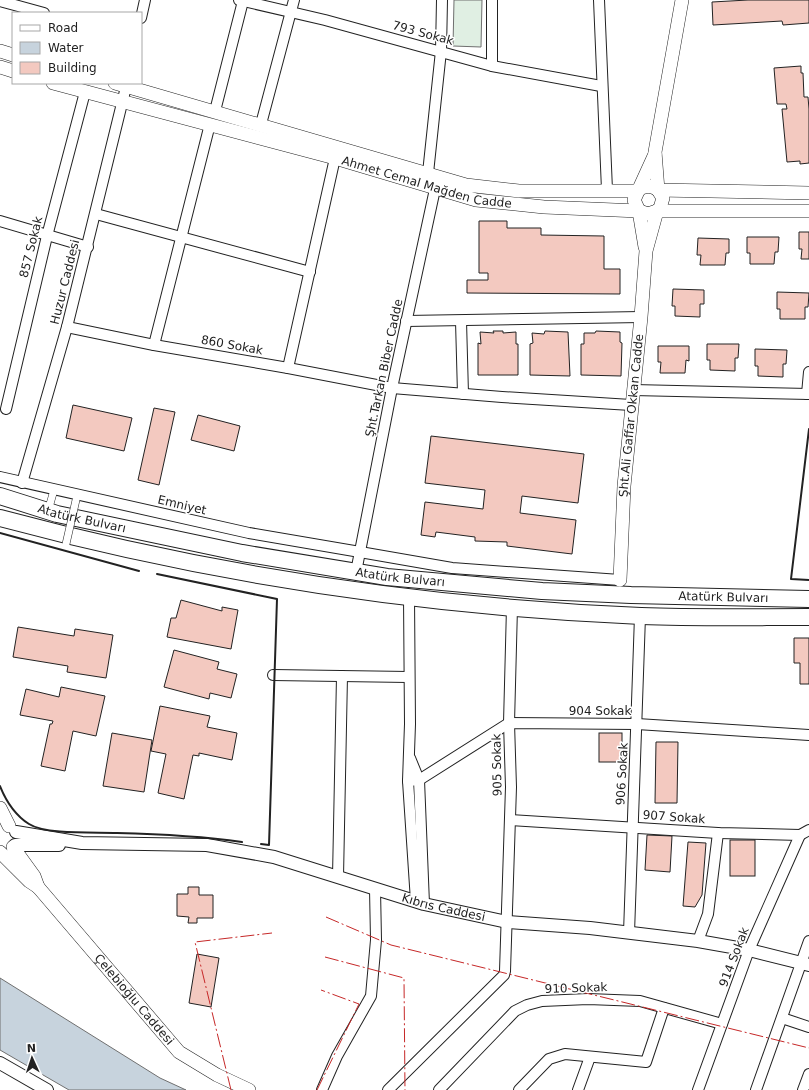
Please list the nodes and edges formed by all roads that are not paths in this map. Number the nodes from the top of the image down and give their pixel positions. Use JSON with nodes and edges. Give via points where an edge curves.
{"nodes":[{"id":1,"x":145,"y":0,"type":"edge"},
{"id":2,"x":241,"y":0,"type":"edge"},
{"id":3,"x":294,"y":0,"type":"edge"},
{"id":4,"x":442,"y":0,"type":"edge"},
{"id":5,"x":492,"y":0,"type":"edge"},
{"id":6,"x":598,"y":0,"type":"edge"},
{"id":7,"x":682,"y":0,"type":"edge"},
{"id":8,"x":0,"y":1,"type":"edge"},
{"id":9,"x":40,"y":12,"type":"edge"},
{"id":10,"x":291,"y":12,"type":"junction"},
{"id":11,"x":142,"y":14,"type":"edge"},
{"id":12,"x":0,"y":51,"type":"edge"},
{"id":13,"x":441,"y":51,"type":"junction"},
{"id":14,"x":12,"y":55,"type":"edge"},
{"id":15,"x":492,"y":66,"type":"junction"},
{"id":16,"x":0,"y":67,"type":"edge"},
{"id":17,"x":12,"y":71,"type":"edge"},
{"id":18,"x":57,"y":84,"type":"edge"},
{"id":19,"x":123,"y":84,"type":"edge"},
{"id":20,"x":602,"y":86,"type":"junction"},
{"id":21,"x":85,"y":92,"type":"junction"},
{"id":22,"x":122,"y":102,"type":"junction"},
{"id":23,"x":215,"y":111,"type":"junction"},
{"id":24,"x":210,"y":124,"type":"junction"},
{"id":25,"x":261,"y":124,"type":"junction"},
{"id":26,"x":655,"y":152,"type":"junction"},
{"id":27,"x":335,"y":158,"type":"junction"},
{"id":28,"x":428,"y":173,"type":"junction"},
{"id":29,"x":435,"y":189,"type":"junction"},
{"id":30,"x":607,"y":190,"type":"junction"},
{"id":31,"x":658,"y":190,"type":"junction"},
{"id":32,"x":637,"y":191,"type":"junction"},
{"id":33,"x":809,"y":193,"type":"edge"},
{"id":34,"x":639,"y":211,"type":"junction"},
{"id":35,"x":657,"y":211,"type":"junction"},
{"id":36,"x":809,"y":211,"type":"edge"},
{"id":37,"x":96,"y":214,"type":"junction"},
{"id":38,"x":0,"y":221,"type":"edge"},
{"id":39,"x":47,"y":236,"type":"junction"},
{"id":40,"x":181,"y":236,"type":"junction"},
{"id":41,"x":88,"y":247,"type":"junction"},
{"id":42,"x":646,"y":251,"type":"junction"},
{"id":43,"x":310,"y":272,"type":"junction"},
{"id":44,"x":641,"y":317,"type":"junction"},
{"id":45,"x":406,"y":321,"type":"junction"},
{"id":46,"x":460,"y":321,"type":"junction"},
{"id":47,"x":67,"y":327,"type":"junction"},
{"id":48,"x":154,"y":345,"type":"junction"},
{"id":49,"x":288,"y":368,"type":"junction"},
{"id":50,"x":809,"y":372,"type":"edge"},
{"id":51,"x":392,"y":388,"type":"junction"},
{"id":52,"x":633,"y":390,"type":"junction"},
{"id":53,"x":463,"y":394,"type":"junction"},
{"id":54,"x":808,"y":394,"type":"edge"},
{"id":55,"x":631,"y":405,"type":"junction"},
{"id":56,"x":6,"y":409,"type":"dead end"},
{"id":57,"x":0,"y":477,"type":"edge"},
{"id":58,"x":22,"y":483,"type":"junction"},
{"id":59,"x":54,"y":490,"type":"junction"},
{"id":60,"x":0,"y":496,"type":"edge"},
{"id":61,"x":76,"y":500,"type":"dead end"},
{"id":62,"x":48,"y":511,"type":"junction"},
{"id":63,"x":0,"y":518,"type":"edge"},
{"id":64,"x":66,"y":544,"type":"dead end"},
{"id":65,"x":360,"y":552,"type":"junction"},
{"id":66,"x":356,"y":572,"type":"junction"},
{"id":67,"x":620,"y":580,"type":"joint"},
{"id":68,"x":408,"y":597,"type":"junction"},
{"id":69,"x":809,"y":599,"type":"edge"},
{"id":70,"x":512,"y":607,"type":"junction"},
{"id":71,"x":640,"y":616,"type":"junction"},
{"id":72,"x":809,"y":617,"type":"edge"},
{"id":73,"x":273,"y":674,"type":"dead end"},
{"id":74,"x":342,"y":676,"type":"junction"},
{"id":75,"x":408,"y":677,"type":"junction"},
{"id":76,"x":509,"y":723,"type":"junction"},
{"id":77,"x":637,"y":724,"type":"junction"},
{"id":78,"x":809,"y":735,"type":"edge"},
{"id":79,"x":409,"y":755,"type":"junction"},
{"id":80,"x":419,"y":780,"type":"junction"},
{"id":81,"x":408,"y":781,"type":"junction"},
{"id":82,"x":0,"y":808,"type":"edge"},
{"id":83,"x":510,"y":820,"type":"junction"},
{"id":84,"x":632,"y":827,"type":"junction"},
{"id":85,"x":8,"y":828,"type":"edge"},
{"id":86,"x":805,"y":832,"type":"edge"},
{"id":87,"x":718,"y":833,"type":"junction"},
{"id":88,"x":82,"y":843,"type":"junction"},
{"id":89,"x":14,"y":846,"type":"junction"},
{"id":90,"x":0,"y":851,"type":"edge"},
{"id":91,"x":338,"y":877,"type":"junction"},
{"id":92,"x":38,"y":887,"type":"junction"},
{"id":93,"x":376,"y":889,"type":"junction"},
{"id":94,"x":420,"y":903,"type":"junction"},
{"id":95,"x":507,"y":922,"type":"junction"},
{"id":96,"x":629,"y":933,"type":"junction"},
{"id":97,"x":698,"y":941,"type":"junction"},
{"id":98,"x":809,"y":941,"type":"edge"},
{"id":99,"x":749,"y":950,"type":"junction"},
{"id":100,"x":805,"y":964,"type":"edge"},
{"id":101,"x":664,"y":1008,"type":"junction"},
{"id":102,"x":782,"y":1018,"type":"junction"},
{"id":103,"x":722,"y":1024,"type":"junction"},
{"id":104,"x":809,"y":1027,"type":"edge"},
{"id":105,"x":590,"y":1057,"type":"junction"},
{"id":106,"x":0,"y":1063,"type":"edge"},
{"id":107,"x":809,"y":1074,"type":"edge"},
{"id":108,"x":47,"y":1090,"type":"edge"},
{"id":109,"x":249,"y":1090,"type":"edge"},
{"id":110,"x":322,"y":1090,"type":"edge"},
{"id":111,"x":388,"y":1090,"type":"edge"},
{"id":112,"x":439,"y":1090,"type":"edge"},
{"id":113,"x":519,"y":1090,"type":"edge"},
{"id":114,"x":578,"y":1090,"type":"edge"},
{"id":115,"x":698,"y":1090,"type":"edge"},
{"id":116,"x":756,"y":1090,"type":"edge"},
{"id":117,"x":803,"y":1090,"type":"edge"}],
"edges":[{"from":1,"to":11,"type":"street"},
{"from":2,"to":10,"type":"street","name":"793 Sokak"},
{"from":2,"to":23,"type":"street"},
{"from":3,"to":10,"type":"street"},
{"from":4,"to":13,"type":"street"},
{"from":5,"to":15,"type":"street"},
{"from":6,"to":20,"type":"street"},
{"from":7,"to":26,"type":"main road","name":"Şht.Ali Gaffar Okkan Cadde"},
{"from":8,"to":9,"type":"street"},
{"from":10,"to":13,"type":"street","name":"793 Sokak"},
{"from":10,"to":25,"type":"street"},
{"from":12,"to":14,"type":"main road"},
{"from":13,"to":15,"type":"street","name":"793 Sokak"},
{"from":13,"to":28,"type":"street"},
{"from":15,"to":20,"type":"street","name":"793 Sokak"},
{"from":16,"to":17,"type":"main road"},
{"from":18,"to":21,"type":"main road","name":"Ahmet Cemal Mağden Cadde"},
{"from":19,"to":22,"type":"street","name":"Huzur Caddesi"},
{"from":19,"to":23,"type":"main road","name":"Ahmet Cemal Mağden Cadde"},
{"from":20,"to":30,"type":"street"},
{"from":21,"to":22,"type":"main road","name":"Ahmet Cemal Mağden Cadde"},
{"from":21,"to":39,"type":"street","name":"857 Sokak"},
{"from":22,"to":24,"type":"main road","name":"Ahmet Cemal Mağden Cadde"},
{"from":22,"to":37,"type":"street","name":"Huzur Caddesi"},
{"from":23,"to":25,"type":"main road","name":"Ahmet Cemal Mağden Cadde"},
{"from":24,"to":27,"type":"main road","name":"Ahmet Cemal Mağden Cadde"},
{"from":24,"to":40,"type":"street"},
{"from":25,"to":28,"type":"main road","name":"Ahmet Cemal Mağden Cadde"},
{"from":26,"to":31,"type":"main road","name":"Şht.Ali Gaffar Okkan Cadde"},
{"from":26,"to":32,"type":"main road","name":"Şht.Ali Gaffar Okkan Cadde"},
{"from":27,"to":29,"type":"main road","name":"Ahmet Cemal Mağden Cadde"},
{"from":27,"to":43,"type":"street"},
{"from":28,"to":30,"type":"main road","name":"Ahmet Cemal Mağden Cadde","via":[[466,185],[519,191]]},
{"from":29,"to":34,"type":"main road","name":"Ahmet Cemal Mağden Cadde","via":[[476,200],[544,207]]},
{"from":29,"to":45,"type":"street","name":"Şht.Tarkan Biber Cadde"},
{"from":30,"to":32,"type":"main road","name":"Ahmet Cemal Mağden Cadde"},
{"from":31,"to":32,"type":"main road","name":"Ahmet Cemal Mağden Cadde","via":[[645,186]]},
{"from":31,"to":33,"type":"main road","name":"Ahmet Cemal Mağden Cadde"},
{"from":31,"to":35,"type":"main road","name":"Şht.Ali Gaffar Okkan Cadde","via":[[662,198]]},
{"from":32,"to":34,"type":"main road","name":"Şht.Ali Gaffar Okkan Cadde","via":[[634,200]]},
{"from":34,"to":35,"type":"main road","name":"Ahmet Cemal Mağden Cadde","via":[[648,214]]},
{"from":34,"to":42,"type":"main road","name":"Şht.Ali Gaffar Okkan Cadde"},
{"from":35,"to":36,"type":"main road","name":"Ahmet Cemal Mağden Cadde"},
{"from":35,"to":42,"type":"main road","name":"Şht.Ali Gaffar Okkan Cadde"},
{"from":37,"to":40,"type":"street"},
{"from":37,"to":41,"type":"street","name":"Huzur Caddesi"},
{"from":38,"to":39,"type":"street"},
{"from":39,"to":41,"type":"street"},
{"from":39,"to":56,"type":"street","name":"857 Sokak"},
{"from":40,"to":43,"type":"street"},
{"from":40,"to":48,"type":"street"},
{"from":41,"to":47,"type":"street","name":"Huzur Caddesi"},
{"from":42,"to":44,"type":"main road","name":"Şht.Ali Gaffar Okkan Cadde"},
{"from":43,"to":49,"type":"street"},
{"from":44,"to":46,"type":"street"},
{"from":44,"to":52,"type":"main road","name":"Şht.Ali Gaffar Okkan Cadde"},
{"from":45,"to":46,"type":"street"},
{"from":45,"to":51,"type":"street","name":"Şht.Tarkan Biber Cadde"},
{"from":46,"to":53,"type":"street"},
{"from":47,"to":48,"type":"street","name":"860 Sokak"},
{"from":47,"to":58,"type":"street","name":"Huzur Caddesi"},
{"from":48,"to":49,"type":"street","name":"860 Sokak"},
{"from":49,"to":51,"type":"street","name":"860 Sokak"},
{"from":50,"to":54,"type":"street"},
{"from":51,"to":53,"type":"street","name":"860 Sokak"},
{"from":51,"to":65,"type":"street","name":"Şht.Tarkan Biber Cadde"},
{"from":52,"to":54,"type":"street"},
{"from":52,"to":55,"type":"main road","name":"Şht.Ali Gaffar Okkan Cadde"},
{"from":53,"to":55,"type":"street","name":"860 Sokak"},
{"from":55,"to":67,"type":"main road","name":"Şht.Ali Gaffar Okkan Cadde"},
{"from":57,"to":58,"type":"street","name":"Emniyet"},
{"from":58,"to":59,"type":"street","name":"Emniyet"},
{"from":59,"to":62,"type":"street"},
{"from":59,"to":65,"type":"street","name":"Emniyet","via":[[249,533]]},
{"from":60,"to":62,"type":"highway","name":"Atatürk Bulvarı"},
{"from":61,"to":64,"type":"street","bridge":true},
{"from":62,"to":66,"type":"highway","name":"Atatürk Bulvarı","via":[[242,553]]},
{"from":63,"to":68,"type":"highway","name":"Atatürk Bulvarı","via":[[84,544],[328,587]]},
{"from":65,"to":66,"type":"street","name":"Şht.Tarkan Biber Cadde"},
{"from":65,"to":67,"type":"street","name":"Emniyet","via":[[452,568]]},
{"from":66,"to":69,"type":"highway","name":"Atatürk Bulvarı","via":[[542,591]]},
{"from":68,"to":70,"type":"highway","name":"Atatürk Bulvarı"},
{"from":68,"to":75,"type":"street"},
{"from":70,"to":71,"type":"highway","name":"Atatürk Bulvarı"},
{"from":70,"to":76,"type":"street","name":"905 Sokak"},
{"from":71,"to":72,"type":"highway","name":"Atatürk Bulvarı"},
{"from":71,"to":77,"type":"street","name":"906 Sokak"},
{"from":73,"to":74,"type":"street"},
{"from":74,"to":75,"type":"street"},
{"from":74,"to":91,"type":"street"},
{"from":75,"to":79,"type":"street"},
{"from":76,"to":77,"type":"street","name":"904 Sokak"},
{"from":76,"to":80,"type":"street"},
{"from":76,"to":83,"type":"street","name":"905 Sokak"},
{"from":77,"to":78,"type":"street","name":"904 Sokak"},
{"from":77,"to":84,"type":"street","name":"906 Sokak"},
{"from":79,"to":80,"type":"street"},
{"from":79,"to":81,"type":"street"},
{"from":80,"to":81,"type":"street"},
{"from":80,"to":94,"type":"street"},
{"from":81,"to":94,"type":"street"},
{"from":82,"to":85,"type":"main road"},
{"from":83,"to":84,"type":"street","name":"907 Sokak"},
{"from":83,"to":95,"type":"street","name":"905 Sokak"},
{"from":84,"to":87,"type":"street","name":"907 Sokak"},
{"from":84,"to":96,"type":"street","name":"906 Sokak"},
{"from":85,"to":88,"type":"street","name":"Kıbrıs Caddesi"},
{"from":85,"to":89,"type":"street","via":[[17,836]]},
{"from":86,"to":87,"type":"street","name":"907 Sokak"},
{"from":86,"to":99,"type":"street","name":"914 Sokak"},
{"from":87,"to":97,"type":"street","via":[[708,914]]},
{"from":88,"to":89,"type":"street","name":"Kıbrıs Caddesi"},
{"from":88,"to":91,"type":"street","name":"Kıbrıs Caddesi","via":[[207,845],[274,857]]},
{"from":89,"to":90,"type":"street","name":"Kıbrıs Caddesi"},
{"from":89,"to":92,"type":"main road","name":"Çelebioğlu Caddesi","via":[[34,876]]},
{"from":90,"to":92,"type":"main road","name":"Çelebioğlu Caddesi"},
{"from":91,"to":93,"type":"street","name":"Kıbrıs Caddesi"},
{"from":92,"to":109,"type":"main road","name":"Çelebioğlu Caddesi","via":[[179,1052],[217,1075]]},
{"from":93,"to":94,"type":"street","name":"Kıbrıs Caddesi"},
{"from":93,"to":110,"type":"street","via":[[376,940],[371,996],[337,1056]]},
{"from":94,"to":95,"type":"street","name":"Kıbrıs Caddesi"},
{"from":95,"to":96,"type":"street","name":"Kıbrıs Caddesi"},
{"from":95,"to":111,"type":"street","name":"905 Sokak","via":[[504,975]]},
{"from":96,"to":97,"type":"street","name":"Kıbrıs Caddesi"},
{"from":97,"to":99,"type":"street","name":"Kıbrıs Caddesi"},
{"from":98,"to":100,"type":"street"},
{"from":99,"to":100,"type":"street","name":"Kıbrıs Caddesi"},
{"from":99,"to":103,"type":"street","name":"914 Sokak"},
{"from":100,"to":102,"type":"street"},
{"from":101,"to":103,"type":"street","name":"910 Sokak"},
{"from":101,"to":105,"type":"street","via":[[646,1062]]},
{"from":101,"to":112,"type":"street","name":"910 Sokak","via":[[640,1001],[588,999],[542,1001],[527,1005],[515,1011]]},
{"from":102,"to":104,"type":"street"},
{"from":102,"to":116,"type":"street"},
{"from":103,"to":115,"type":"street","name":"914 Sokak"},
{"from":105,"to":113,"type":"street","via":[[565,1054],[549,1059]]},
{"from":105,"to":114,"type":"street"},
{"from":106,"to":108,"type":"street"},
{"from":107,"to":117,"type":"street"}]}
